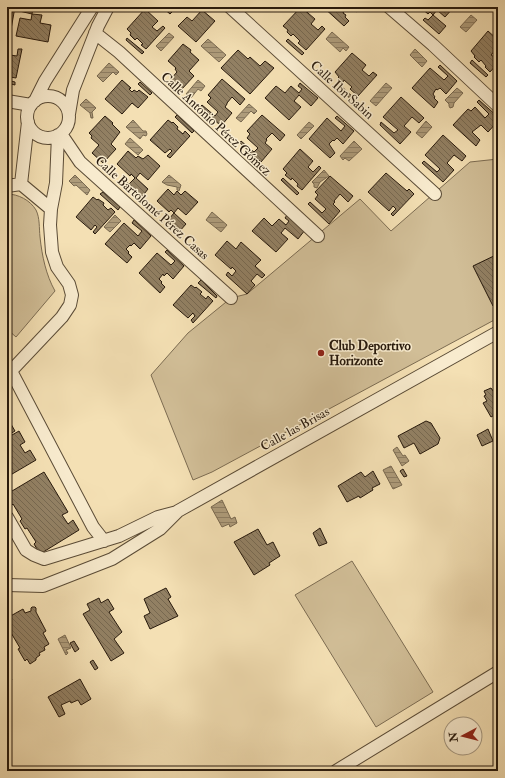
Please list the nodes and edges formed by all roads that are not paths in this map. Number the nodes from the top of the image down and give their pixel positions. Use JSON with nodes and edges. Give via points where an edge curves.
{"nodes":[{"id":1,"x":92,"y":7,"type":"edge"},
{"id":2,"x":108,"y":7,"type":"edge"},
{"id":3,"x":230,"y":7,"type":"edge"},
{"id":4,"x":389,"y":7,"type":"edge"},
{"id":5,"x":96,"y":33,"type":"junction"},
{"id":6,"x":7,"y":101,"type":"edge"},
{"id":7,"x":33,"y":103,"type":"junction"},
{"id":8,"x":498,"y":106,"type":"edge"},
{"id":9,"x":69,"y":114,"type":"junction"},
{"id":10,"x":28,"y":122,"type":"junction"},
{"id":11,"x":60,"y":134,"type":"junction"},
{"id":12,"x":21,"y":184,"type":"junction"},
{"id":13,"x":7,"y":186,"type":"edge"},
{"id":14,"x":435,"y":194,"type":"dead end"},
{"id":15,"x":51,"y":209,"type":"junction"},
{"id":16,"x":318,"y":236,"type":"dead end"},
{"id":17,"x":231,"y":298,"type":"dead end"},
{"id":18,"x":498,"y":332,"type":"edge"},
{"id":19,"x":9,"y":368,"type":"edge"},
{"id":20,"x":178,"y":511,"type":"junction"},
{"id":21,"x":7,"y":517,"type":"edge"},
{"id":22,"x":104,"y":541,"type":"junction"},
{"id":23,"x":7,"y":585,"type":"edge"},
{"id":24,"x":498,"y":672,"type":"edge"},
{"id":25,"x":336,"y":771,"type":"edge"}],
"edges":[{"from":1,"to":7,"type":"street"},
{"from":2,"to":5,"type":"street"},
{"from":3,"to":14,"type":"street","name":"Calle Ibn Sabin"},
{"from":4,"to":8,"type":"street"},
{"from":5,"to":9,"type":"street","via":[[73,90]]},
{"from":5,"to":16,"type":"street","name":"Calle Antonio Pérez Gómez"},
{"from":6,"to":7,"type":"street"},
{"from":7,"to":9,"type":"street","via":[[49,96],[56,98],[62,102]]},
{"from":7,"to":10,"type":"street","via":[[28,111]]},
{"from":9,"to":11,"type":"street","via":[[66,128]]},
{"from":10,"to":11,"type":"street","via":[[34,133],[39,136],[50,138]]},
{"from":10,"to":12,"type":"street"},
{"from":11,"to":15,"type":"street"},
{"from":11,"to":17,"type":"street","name":"Calle Bartolomé Pérez Casas","via":[[80,162]]},
{"from":12,"to":13,"type":"street"},
{"from":12,"to":15,"type":"street"},
{"from":15,"to":19,"type":"street","via":[[52,252],[57,268],[69,284],[72,295],[70,305],[62,317]]},
{"from":18,"to":20,"type":"street","name":"Calle las Brisas"},
{"from":19,"to":22,"type":"street","via":[[94,527]]},
{"from":20,"to":22,"type":"street"},
{"from":20,"to":23,"type":"street","name":"Calle las Brisas","via":[[160,530],[112,559],[43,586]]},
{"from":21,"to":22,"type":"street","via":[[26,550],[44,559]]},
{"from":24,"to":25,"type":"street"}]}
